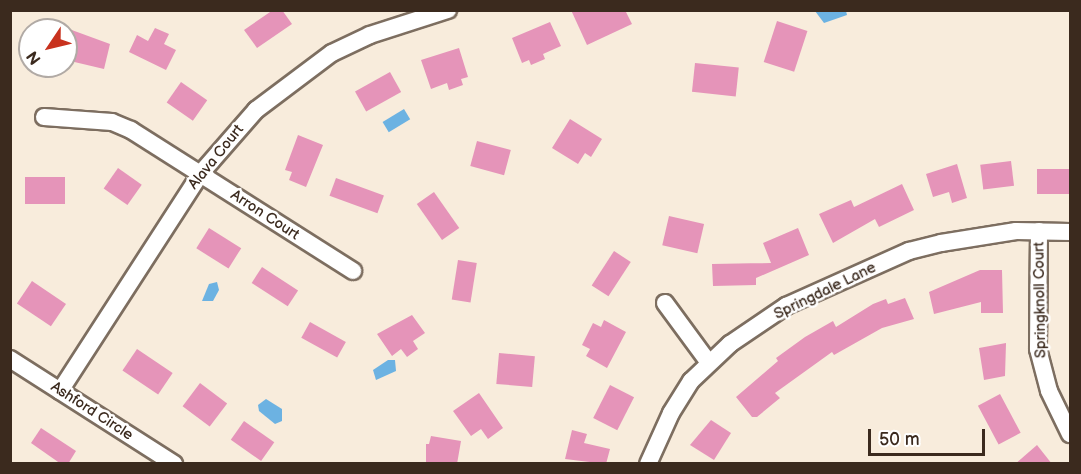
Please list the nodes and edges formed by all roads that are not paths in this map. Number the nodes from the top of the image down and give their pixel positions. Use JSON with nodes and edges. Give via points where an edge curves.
{"nodes":[{"id":1,"x":448,"y":10,"type":"edge"},
{"id":2,"x":44,"y":117,"type":"dead end"},
{"id":3,"x":201,"y":173,"type":"junction"},
{"id":4,"x":1039,"y":231,"type":"junction"},
{"id":5,"x":1071,"y":232,"type":"edge"},
{"id":6,"x":353,"y":271,"type":"dead end"},
{"id":7,"x":665,"y":303,"type":"dead end"},
{"id":8,"x":10,"y":359,"type":"edge"},
{"id":9,"x":709,"y":363,"type":"junction"},
{"id":10,"x":60,"y":390,"type":"junction"},
{"id":11,"x":1071,"y":434,"type":"edge"},
{"id":12,"x":174,"y":464,"type":"edge"},
{"id":13,"x":648,"y":464,"type":"edge"}],
"edges":[{"from":1,"to":3,"type":"street","name":"Alava Court","via":[[370,35],[310,66],[256,110]]},
{"from":2,"to":3,"type":"street","name":"Arron Court","via":[[112,122]]},
{"from":3,"to":6,"type":"street","name":"Arron Court"},
{"from":3,"to":10,"type":"street","name":"Alava Court"},
{"from":4,"to":5,"type":"street","name":"Springdale Lane"},
{"from":4,"to":9,"type":"street","name":"Springdale Lane","via":[[961,238],[909,251],[786,306]]},
{"from":4,"to":11,"type":"street","name":"Springknoll Court","via":[[1038,349],[1045,381]]},
{"from":7,"to":9,"type":"street"},
{"from":8,"to":10,"type":"street","name":"Ashford Circle"},
{"from":9,"to":13,"type":"street","name":"Springdale Lane","via":[[690,381],[670,413]]},
{"from":10,"to":12,"type":"street","name":"Ashford Circle"}]}
